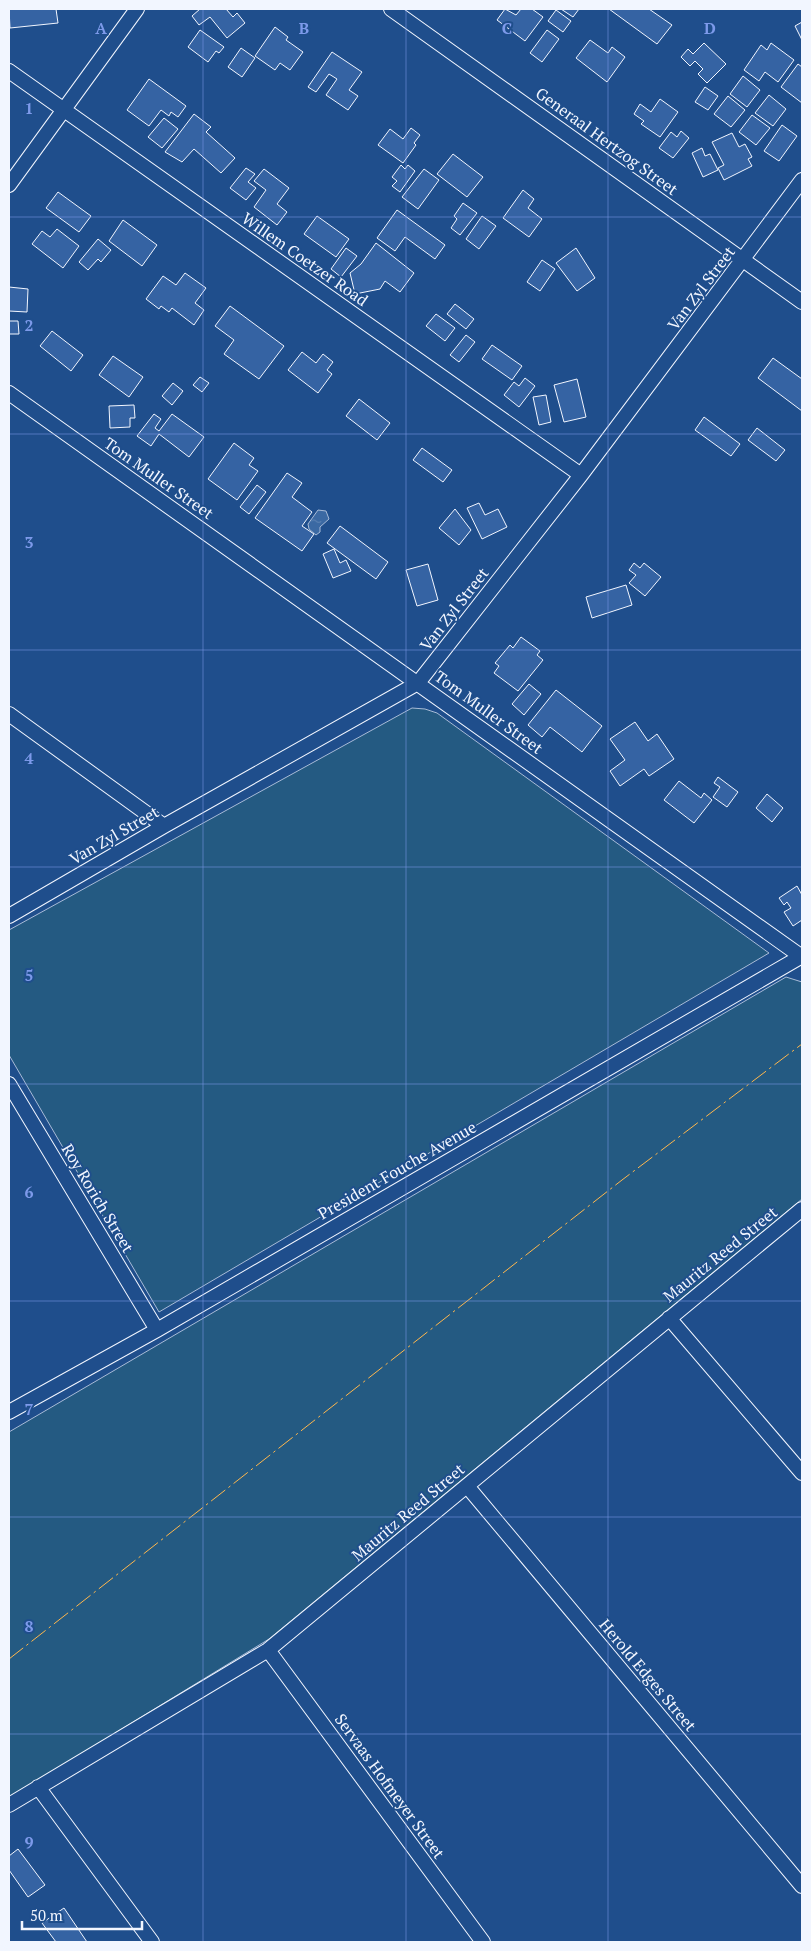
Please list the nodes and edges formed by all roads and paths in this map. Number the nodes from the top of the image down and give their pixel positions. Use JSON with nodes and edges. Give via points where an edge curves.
{"nodes":[{"id":1,"x":137,"y":9,"type":"edge"},
{"id":2,"x":391,"y":9,"type":"edge"},
{"id":3,"x":9,"y":71,"type":"edge"},
{"id":4,"x":63,"y":109,"type":"junction"},
{"id":5,"x":802,"y":180,"type":"edge"},
{"id":6,"x":9,"y":185,"type":"edge"},
{"id":7,"x":744,"y":260,"type":"junction"},
{"id":8,"x":802,"y":302,"type":"edge"},
{"id":9,"x":9,"y":393,"type":"edge"},
{"id":10,"x":582,"y":475,"type":"junction"},
{"id":11,"x":418,"y":683,"type":"junction"},
{"id":12,"x":9,"y":714,"type":"edge"},
{"id":13,"x":164,"y":826,"type":"junction"},
{"id":14,"x":9,"y":916,"type":"edge"},
{"id":15,"x":802,"y":957,"type":"edge"},
{"id":16,"x":9,"y":1084,"type":"edge"},
{"id":17,"x":802,"y":1209,"type":"edge"},
{"id":18,"x":669,"y":1318,"type":"junction"},
{"id":19,"x":157,"y":1330,"type":"junction"},
{"id":20,"x":9,"y":1412,"type":"edge"},
{"id":21,"x":802,"y":1473,"type":"edge"},
{"id":22,"x":467,"y":1486,"type":"junction"},
{"id":23,"x":268,"y":1650,"type":"junction"},
{"id":24,"x":38,"y":1787,"type":"junction"},
{"id":25,"x":9,"y":1805,"type":"edge"},
{"id":26,"x":802,"y":1886,"type":"edge"},
{"id":27,"x":152,"y":1942,"type":"edge"},
{"id":28,"x":483,"y":1942,"type":"edge"}],
"edges":[{"from":1,"to":4,"type":"street"},
{"from":2,"to":7,"type":"street","name":"Generaal Hertzog Street"},
{"from":3,"to":4,"type":"street","name":"Willem Coetzer Road"},
{"from":4,"to":6,"type":"street"},
{"from":4,"to":10,"type":"street","name":"Willem Coetzer Road"},
{"from":5,"to":7,"type":"street","name":"Van Zyl Street"},
{"from":7,"to":8,"type":"street","name":"Generaal Hertzog Street"},
{"from":7,"to":10,"type":"street","name":"Van Zyl Street"},
{"from":9,"to":11,"type":"street","name":"Tom Muller Street"},
{"from":10,"to":11,"type":"street","name":"Van Zyl Street"},
{"from":11,"to":13,"type":"street","name":"Van Zyl Street"},
{"from":11,"to":15,"type":"street","name":"Tom Muller Street"},
{"from":12,"to":13,"type":"street"},
{"from":13,"to":14,"type":"street","name":"Van Zyl Street"},
{"from":15,"to":19,"type":"street","name":"President Fouche Avenue"},
{"from":16,"to":19,"type":"street","name":"Roy Rorich Street"},
{"from":17,"to":18,"type":"street","name":"Mauritz Reed Street"},
{"from":18,"to":21,"type":"street"},
{"from":18,"to":22,"type":"street","name":"Mauritz Reed Street"},
{"from":19,"to":20,"type":"street","name":"President Fouche Avenue"},
{"from":22,"to":23,"type":"street","name":"Mauritz Reed Street"},
{"from":22,"to":26,"type":"street","name":"Herold Edges Street"},
{"from":23,"to":24,"type":"street","name":"Mauritz Reed Street"},
{"from":23,"to":28,"type":"street","name":"Servaas Hofmeyer Street"},
{"from":24,"to":25,"type":"street","name":"Mauritz Reed Street"},
{"from":24,"to":27,"type":"street"}]}
